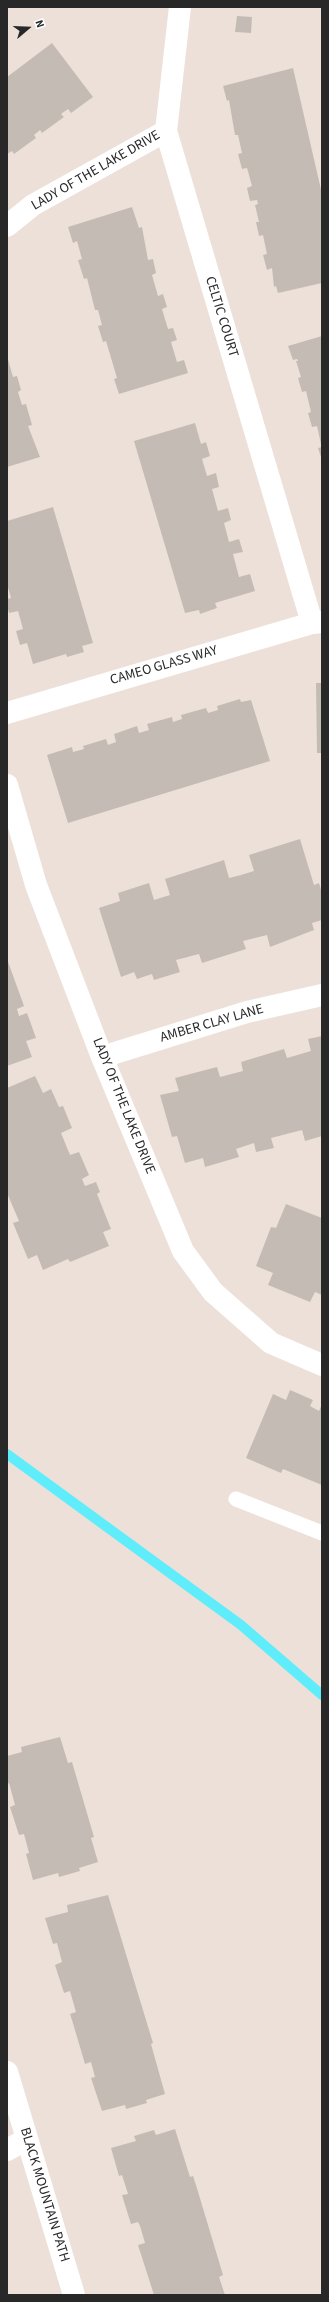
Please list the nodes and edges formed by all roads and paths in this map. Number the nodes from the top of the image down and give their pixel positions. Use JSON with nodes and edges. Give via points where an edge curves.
{"nodes":[{"id":1,"x":180,"y":7,"type":"edge"},
{"id":2,"x":166,"y":131,"type":"junction"},
{"id":3,"x":7,"y":226,"type":"edge"},
{"id":4,"x":317,"y":623,"type":"edge"},
{"id":5,"x":7,"y":713,"type":"edge"},
{"id":6,"x":7,"y":785,"type":"edge"},
{"id":7,"x":322,"y":995,"type":"edge"},
{"id":8,"x":102,"y":1057,"type":"junction"},
{"id":9,"x":322,"y":1365,"type":"edge"},
{"id":10,"x":236,"y":1499,"type":"dead end"},
{"id":11,"x":322,"y":1534,"type":"edge"},
{"id":12,"x":7,"y":2072,"type":"edge"},
{"id":13,"x":27,"y":2139,"type":"junction"},
{"id":14,"x":7,"y":2150,"type":"edge"},
{"id":15,"x":74,"y":2295,"type":"edge"}],
"edges":[{"from":1,"to":2,"type":"street","name":"CELTIC COURT"},
{"from":2,"to":3,"type":"street","name":"LADY OF THE LAKE DRIVE","via":[[33,205]]},
{"from":2,"to":4,"type":"street","name":"CELTIC COURT"},
{"from":4,"to":5,"type":"street","name":"CAMEO GLASS WAY"},
{"from":6,"to":8,"type":"street","name":"LADY OF THE LAKE DRIVE","via":[[36,885]]},
{"from":7,"to":8,"type":"street","name":"AMBER CLAY LANE","via":[[247,1012]]},
{"from":8,"to":9,"type":"street","name":"LADY OF THE LAKE DRIVE","via":[[183,1251],[212,1292],[272,1343]]},
{"from":10,"to":11,"type":"lane"},
{"from":12,"to":13,"type":"street","name":"BLACK MOUNTAIN PATH"},
{"from":13,"to":14,"type":"street"},
{"from":13,"to":15,"type":"street","name":"BLACK MOUNTAIN PATH"}]}
